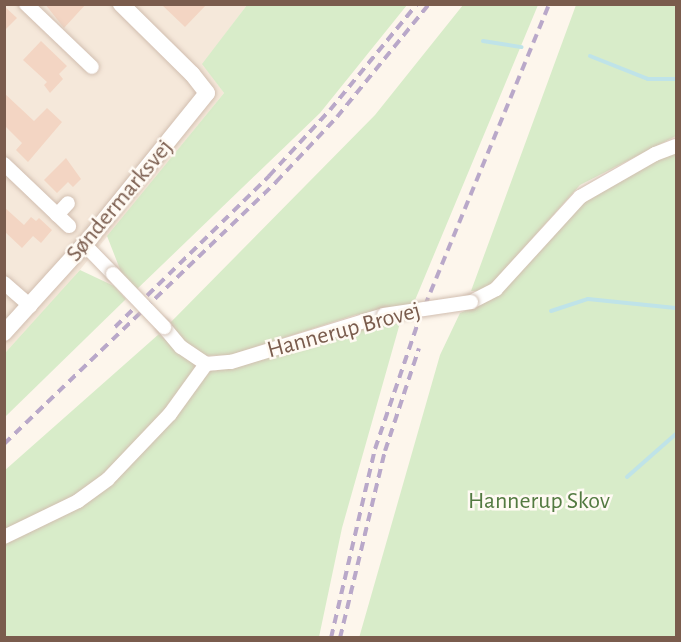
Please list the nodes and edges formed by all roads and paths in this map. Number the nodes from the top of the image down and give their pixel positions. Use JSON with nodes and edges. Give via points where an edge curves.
{"nodes":[{"id":1,"x":26,"y":4,"type":"edge"},
{"id":2,"x":121,"y":4,"type":"edge"},
{"id":3,"x":92,"y":67,"type":"dead end"},
{"id":4,"x":676,"y":146,"type":"edge"},
{"id":5,"x":4,"y":164,"type":"edge"},
{"id":6,"x":68,"y":203,"type":"dead end"},
{"id":7,"x":57,"y":215,"type":"junction"},
{"id":8,"x":69,"y":226,"type":"dead end"},
{"id":9,"x":84,"y":244,"type":"junction"},
{"id":10,"x":4,"y":283,"type":"edge"},
{"id":11,"x":30,"y":306,"type":"junction"},
{"id":12,"x":4,"y":333,"type":"edge"},
{"id":13,"x":206,"y":364,"type":"junction"},
{"id":14,"x":4,"y":537,"type":"edge"}],
"edges":[{"from":1,"to":3,"type":"street"},
{"from":2,"to":9,"type":"street","name":"Søndermarksvej","via":[[207,93]]},
{"from":4,"to":13,"type":"street","name":"Hannerup Brovej","bridge":true,"via":[[580,197],[496,289],[471,302],[384,315],[231,362]]},
{"from":5,"to":7,"type":"street"},
{"from":6,"to":7,"type":"street"},
{"from":7,"to":8,"type":"street"},
{"from":9,"to":11,"type":"street","name":"Søndermarksvej"},
{"from":9,"to":13,"type":"street","bridge":true,"via":[[181,347]]},
{"from":10,"to":11,"type":"street"},
{"from":11,"to":12,"type":"street","name":"Søndermarksvej"},
{"from":13,"to":14,"type":"street","via":[[170,414],[108,479],[78,501]]}]}
